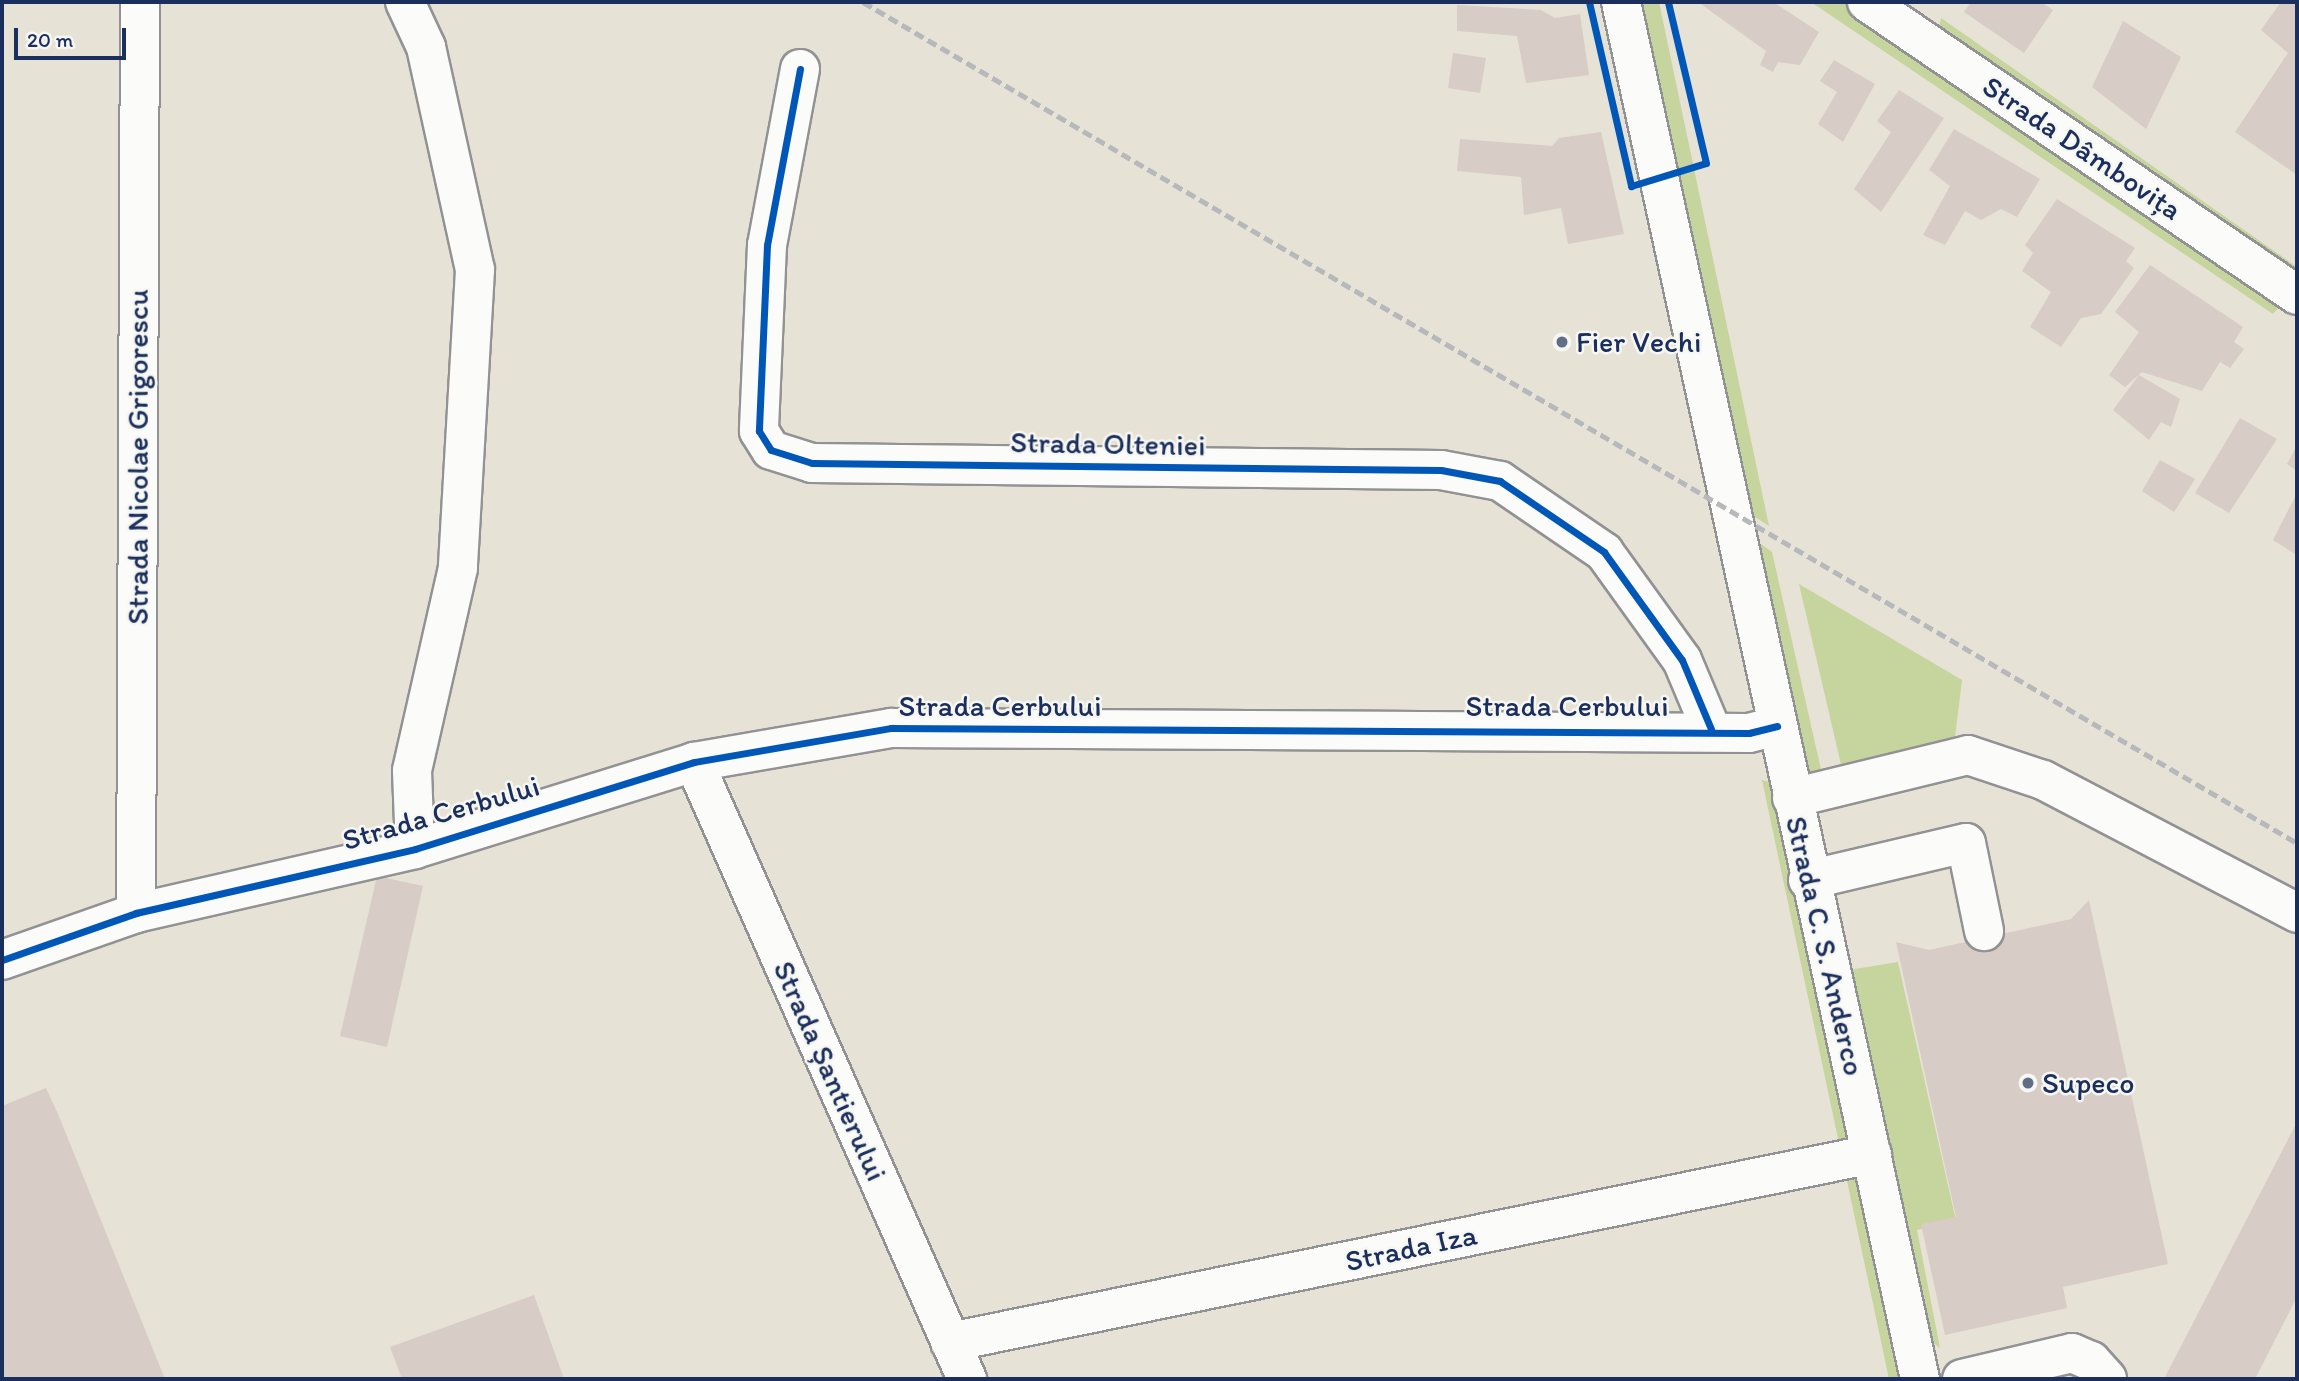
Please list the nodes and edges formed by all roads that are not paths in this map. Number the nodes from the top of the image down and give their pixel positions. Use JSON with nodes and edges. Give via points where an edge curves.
{"nodes":[{"id":1,"x":140,"y":2,"type":"edge"},
{"id":2,"x":405,"y":2,"type":"edge"},
{"id":3,"x":1621,"y":2,"type":"edge"},
{"id":4,"x":1891,"y":8,"type":"edge"},
{"id":5,"x":800,"y":69,"type":"dead end"},
{"id":6,"x":2297,"y":295,"type":"edge"},
{"id":7,"x":1777,"y":726,"type":"junction"},
{"id":8,"x":1711,"y":729,"type":"junction"},
{"id":9,"x":694,"y":762,"type":"junction"},
{"id":10,"x":1792,"y":798,"type":"junction"},
{"id":11,"x":415,"y":849,"type":"junction"},
{"id":12,"x":1808,"y":880,"type":"junction"},
{"id":13,"x":136,"y":913,"type":"junction"},
{"id":14,"x":2297,"y":913,"type":"edge"},
{"id":15,"x":1984,"y":931,"type":"dead end"},
{"id":16,"x":2,"y":960,"type":"edge"},
{"id":17,"x":1872,"y":1154,"type":"junction"},
{"id":18,"x":950,"y":1342,"type":"junction"},
{"id":19,"x":2007,"y":1374,"type":"edge"},
{"id":20,"x":967,"y":1379,"type":"edge"},
{"id":21,"x":1920,"y":1379,"type":"edge"},
{"id":22,"x":1962,"y":1379,"type":"edge"},
{"id":23,"x":2107,"y":1379,"type":"edge"}],
"edges":[{"from":1,"to":13,"type":"street","name":"Strada Nicolae Grigorescu"},
{"from":2,"to":11,"type":"street","via":[[426,47],[475,270],[458,568],[412,771]]},
{"from":3,"to":7,"type":"street","name":"Strada C. S. Anderco","via":[[1735,513]]},
{"from":4,"to":6,"type":"street","name":"Strada Dâmbovița"},
{"from":5,"to":8,"type":"street","name":"Strada Olteniei","via":[[767,245],[759,431],[771,450],[812,463],[1441,470],[1500,481],[1604,552],[1682,660]]},
{"from":7,"to":8,"type":"street","name":"Strada Cerbului","via":[[1749,733]]},
{"from":7,"to":10,"type":"street","name":"Strada C. S. Anderco"},
{"from":8,"to":9,"type":"street","name":"Strada Cerbului","via":[[891,728]]},
{"from":9,"to":11,"type":"street","name":"Strada Cerbului"},
{"from":9,"to":18,"type":"street","name":"Strada Șantierului"},
{"from":10,"to":12,"type":"street","name":"Strada C. S. Anderco"},
{"from":10,"to":14,"type":"street","via":[[1968,755],[2043,780]]},
{"from":11,"to":13,"type":"street","name":"Strada Cerbului"},
{"from":12,"to":15,"type":"street","via":[[1966,843]]},
{"from":12,"to":17,"type":"street","name":"Strada C. S. Anderco"},
{"from":13,"to":16,"type":"street","name":"Strada Cerbului"},
{"from":17,"to":18,"type":"street","name":"Strada Iza"},
{"from":17,"to":21,"type":"street","name":"Strada C. S. Anderco"},
{"from":18,"to":20,"type":"street","name":"Strada Șantierului"},
{"from":19,"to":22,"type":"street"},
{"from":19,"to":23,"type":"street","via":[[2072,1353],[2091,1361]]}]}
